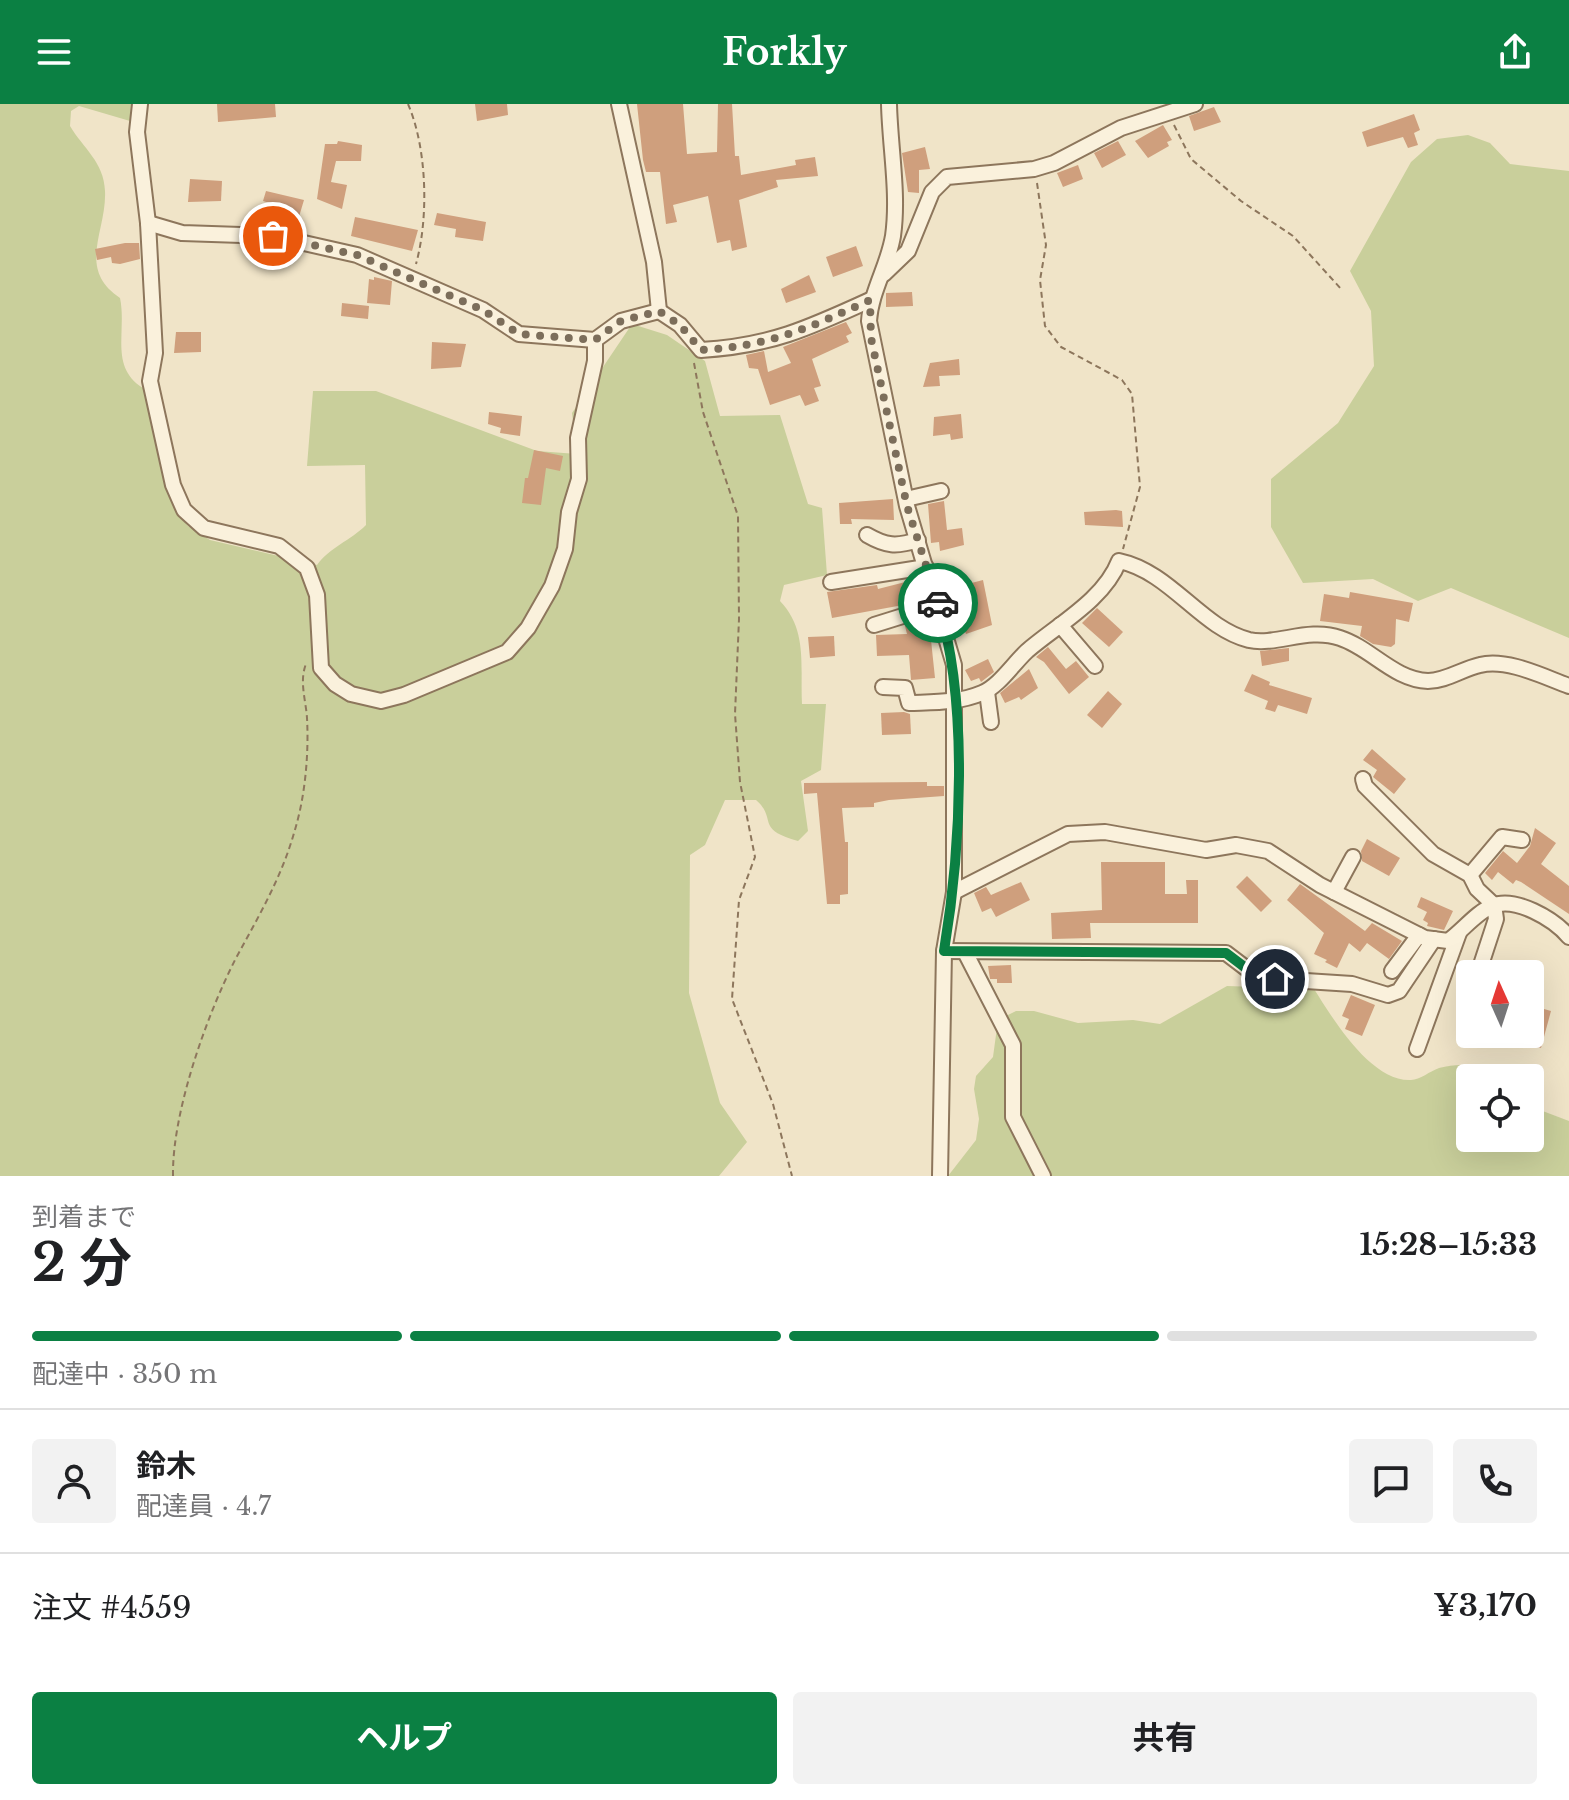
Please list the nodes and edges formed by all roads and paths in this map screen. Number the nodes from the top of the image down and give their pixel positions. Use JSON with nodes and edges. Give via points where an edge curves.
{"nodes":[{"id":1,"x":140,"y":104,"type":"edge"},
{"id":2,"x":408,"y":104,"type":"edge"},
{"id":3,"x":619,"y":104,"type":"edge"},
{"id":4,"x":889,"y":104,"type":"edge"},
{"id":5,"x":1193,"y":104,"type":"edge"},
{"id":6,"x":1168,"y":113,"type":"junction"},
{"id":7,"x":1034,"y":169,"type":"junction"},
{"id":8,"x":148,"y":223,"type":"junction"},
{"id":9,"x":881,"y":276,"type":"junction"},
{"id":10,"x":412,"y":279,"type":"junction"},
{"id":11,"x":1342,"y":290,"type":"dead end"},
{"id":12,"x":870,"y":300,"type":"junction"},
{"id":13,"x":659,"y":311,"type":"junction"},
{"id":14,"x":595,"y":340,"type":"junction"},
{"id":15,"x":701,"y":350,"type":"junction"},
{"id":16,"x":941,"y":491,"type":"dead end"},
{"id":17,"x":906,"y":499,"type":"junction"},
{"id":18,"x":867,"y":535,"type":"dead end"},
{"id":19,"x":918,"y":540,"type":"junction"},
{"id":20,"x":1119,"y":561,"type":"junction"},
{"id":21,"x":926,"y":567,"type":"junction"},
{"id":22,"x":831,"y":582,"type":"dead end"},
{"id":23,"x":938,"y":605,"type":"junction"},
{"id":24,"x":874,"y":625,"type":"dead end"},
{"id":25,"x":1060,"y":625,"type":"junction"},
{"id":26,"x":307,"y":662,"type":"dead end"},
{"id":27,"x":1095,"y":666,"type":"dead end"},
{"id":28,"x":1569,"y":686,"type":"edge"},
{"id":29,"x":883,"y":687,"type":"dead end"},
{"id":30,"x":987,"y":692,"type":"junction"},
{"id":31,"x":956,"y":702,"type":"junction"},
{"id":32,"x":991,"y":722,"type":"dead end"},
{"id":33,"x":1363,"y":779,"type":"dead end"},
{"id":34,"x":1522,"y":840,"type":"dead end"},
{"id":35,"x":1353,"y":857,"type":"dead end"},
{"id":36,"x":1470,"y":875,"type":"junction"},
{"id":37,"x":954,"y":892,"type":"junction"},
{"id":38,"x":1334,"y":892,"type":"junction"},
{"id":39,"x":1494,"y":905,"type":"junction"},
{"id":40,"x":1459,"y":933,"type":"junction"},
{"id":41,"x":1419,"y":935,"type":"junction"},
{"id":42,"x":1569,"y":937,"type":"edge"},
{"id":43,"x":1434,"y":939,"type":"junction"},
{"id":44,"x":944,"y":951,"type":"junction"},
{"id":45,"x":965,"y":952,"type":"junction"},
{"id":46,"x":1483,"y":960,"type":"edge"},
{"id":47,"x":1392,"y":971,"type":"dead end"},
{"id":48,"x":1417,"y":1049,"type":"dead end"},
{"id":49,"x":173,"y":1176,"type":"edge"},
{"id":50,"x":792,"y":1176,"type":"edge"},
{"id":51,"x":940,"y":1176,"type":"edge"},
{"id":52,"x":1043,"y":1176,"type":"edge"}],
"edges":[{"from":1,"to":8,"type":"street","via":[[137,132]]},
{"from":2,"to":10,"type":"path","via":[[424,163],[419,253]]},
{"from":3,"to":13,"type":"street","via":[[654,262]]},
{"from":4,"to":9,"type":"street","via":[[893,233]]},
{"from":5,"to":6,"type":"street"},
{"from":6,"to":7,"type":"street","via":[[1121,128]]},
{"from":6,"to":11,"type":"path","via":[[1191,159],[1293,236]]},
{"from":7,"to":9,"type":"street","via":[[947,177],[932,192],[908,251]]},
{"from":7,"to":20,"type":"path","via":[[1046,245],[1040,280],[1045,326],[1061,347],[1122,380],[1132,394],[1140,487]]},
{"from":8,"to":10,"type":"street","via":[[182,233],[273,236],[357,255]]},
{"from":8,"to":14,"type":"street","via":[[155,353],[150,381],[173,485],[184,510],[204,528],[279,546],[307,568],[317,595],[321,668],[335,684],[364,700],[404,695],[507,652],[528,628],[565,549]]},
{"from":9,"to":12,"type":"street"},
{"from":10,"to":14,"type":"street","via":[[483,310],[519,334]]},
{"from":12,"to":15,"type":"street","via":[[779,340]]},
{"from":12,"to":17,"type":"street","via":[[871,338]]},
{"from":13,"to":14,"type":"street","via":[[621,321]]},
{"from":13,"to":15,"type":"street","via":[[680,325]]},
{"from":15,"to":50,"type":"path","via":[[694,362],[703,412],[738,516],[735,714],[740,782],[755,857],[739,900],[732,999],[773,1104]]},
{"from":16,"to":17,"type":"street"},
{"from":17,"to":19,"type":"street"},
{"from":18,"to":19,"type":"street","via":[[885,545]]},
{"from":19,"to":21,"type":"street"},
{"from":20,"to":25,"type":"street","via":[[1115,573]]},
{"from":20,"to":28,"type":"street","via":[[1163,581],[1221,625],[1251,640],[1326,635],[1342,638],[1415,679],[1442,679],[1484,663]]},
{"from":21,"to":22,"type":"street"},
{"from":21,"to":23,"type":"street"},
{"from":23,"to":24,"type":"street"},
{"from":23,"to":31,"type":"street","via":[[954,665]]},
{"from":25,"to":27,"type":"street"},
{"from":25,"to":30,"type":"street"},
{"from":26,"to":49,"type":"path","via":[[302,673],[307,720],[303,790],[294,833],[275,887],[233,964],[194,1065],[179,1118]]},
{"from":29,"to":31,"type":"street","via":[[905,688],[909,703]]},
{"from":30,"to":31,"type":"street"},
{"from":30,"to":32,"type":"street"},
{"from":31,"to":37,"type":"street"},
{"from":33,"to":36,"type":"street","via":[[1433,854]]},
{"from":34,"to":36,"type":"street","via":[[1502,837]]},
{"from":35,"to":38,"type":"street"},
{"from":36,"to":39,"type":"street"},
{"from":37,"to":38,"type":"street","via":[[1068,834],[1105,832],[1206,850],[1236,845],[1268,851]]},
{"from":37,"to":44,"type":"street"},
{"from":38,"to":41,"type":"street"},
{"from":39,"to":40,"type":"street"},
{"from":39,"to":42,"type":"street","via":[[1523,907],[1561,927]]},
{"from":39,"to":46,"type":"street","via":[[1496,919]]},
{"from":40,"to":43,"type":"street","via":[[1448,941]]},
{"from":40,"to":48,"type":"street"},
{"from":41,"to":43,"type":"street"},
{"from":41,"to":47,"type":"street"},
{"from":43,"to":45,"type":"street","via":[[1399,991],[1388,995],[1352,984],[1275,979],[1251,972],[1226,953]]},
{"from":44,"to":45,"type":"street"},
{"from":44,"to":51,"type":"street"},
{"from":45,"to":52,"type":"street","via":[[1013,1045],[1013,1117]]}]}
